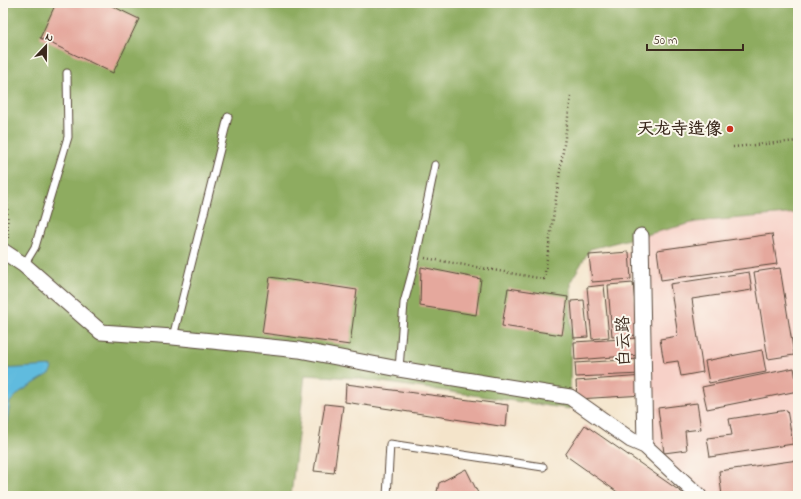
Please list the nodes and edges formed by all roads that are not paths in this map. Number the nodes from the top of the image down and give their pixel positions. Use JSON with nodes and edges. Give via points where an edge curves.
{"nodes":[{"id":1,"x":67,"y":73,"type":"dead end"},
{"id":2,"x":228,"y":117,"type":"dead end"},
{"id":3,"x":435,"y":165,"type":"dead end"},
{"id":4,"x":641,"y":236,"type":"dead end"},
{"id":5,"x":6,"y":253,"type":"edge"},
{"id":6,"x":24,"y":265,"type":"junction"},
{"id":7,"x":172,"y":337,"type":"junction"},
{"id":8,"x":399,"y":369,"type":"junction"},
{"id":9,"x":645,"y":446,"type":"junction"},
{"id":10,"x":543,"y":467,"type":"dead end"},
{"id":11,"x":387,"y":496,"type":"edge"},
{"id":12,"x":699,"y":496,"type":"edge"}],
"edges":[{"from":1,"to":6,"type":"lane","via":[[68,137],[35,247]]},
{"from":2,"to":7,"type":"lane"},
{"from":3,"to":8,"type":"lane","via":[[404,303]]},
{"from":4,"to":9,"type":"street","name":"白云路"},
{"from":5,"to":6,"type":"street"},
{"from":6,"to":7,"type":"street","via":[[101,332]]},
{"from":7,"to":8,"type":"street","via":[[299,350]]},
{"from":8,"to":9,"type":"street","via":[[570,397],[631,440]]},
{"from":9,"to":12,"type":"street"},
{"from":10,"to":11,"type":"lane","via":[[390,444]]}]}
